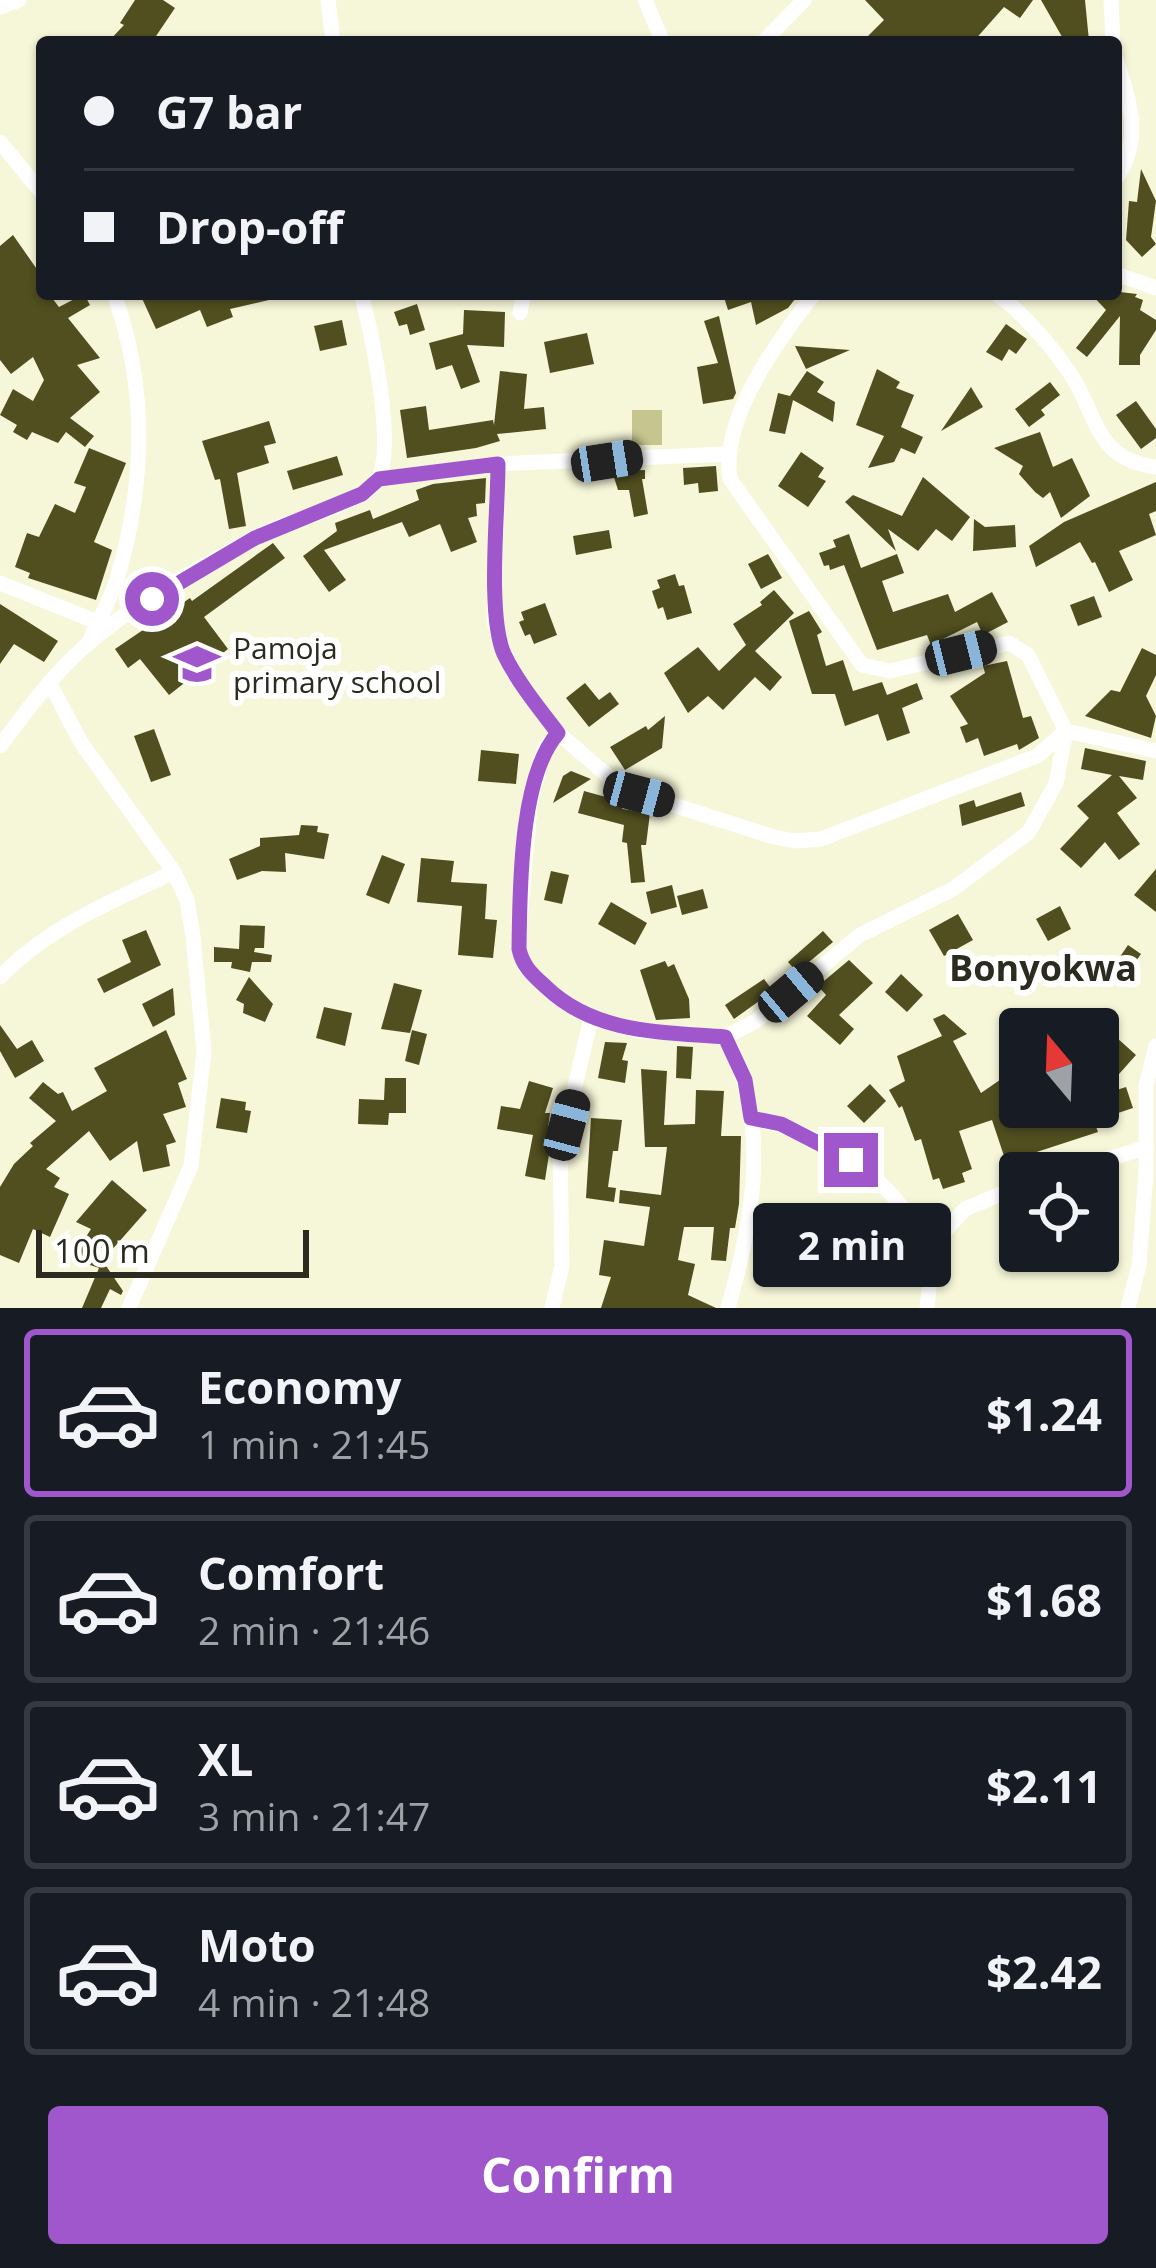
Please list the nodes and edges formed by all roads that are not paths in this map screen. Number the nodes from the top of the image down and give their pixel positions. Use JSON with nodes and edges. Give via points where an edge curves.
{"nodes":[{"id":1,"x":19,"y":0,"type":"edge"},
{"id":2,"x":328,"y":0,"type":"edge"},
{"id":3,"x":645,"y":0,"type":"edge"},
{"id":4,"x":804,"y":0,"type":"edge"},
{"id":5,"x":1111,"y":0,"type":"edge"},
{"id":6,"x":0,"y":7,"type":"edge"},
{"id":7,"x":333,"y":36,"type":"edge"},
{"id":8,"x":660,"y":36,"type":"edge"},
{"id":9,"x":769,"y":36,"type":"edge"},
{"id":10,"x":1113,"y":36,"type":"edge"},
{"id":11,"x":1122,"y":78,"type":"edge"},
{"id":12,"x":0,"y":142,"type":"edge"},
{"id":13,"x":1122,"y":170,"type":"edge"},
{"id":14,"x":36,"y":186,"type":"edge"},
{"id":15,"x":1122,"y":276,"type":"edge"},
{"id":16,"x":1156,"y":288,"type":"edge"},
{"id":17,"x":116,"y":300,"type":"edge"},
{"id":18,"x":363,"y":300,"type":"edge"},
{"id":19,"x":523,"y":300,"type":"edge"},
{"id":20,"x":809,"y":300,"type":"edge"},
{"id":21,"x":1005,"y":300,"type":"edge"},
{"id":22,"x":520,"y":313,"type":"dead end"},
{"id":23,"x":726,"y":454,"type":"junction"},
{"id":24,"x":498,"y":464,"type":"junction"},
{"id":25,"x":1156,"y":467,"type":"edge"},
{"id":26,"x":379,"y":479,"type":"junction"},
{"id":27,"x":0,"y":583,"type":"edge"},
{"id":28,"x":98,"y":622,"type":"junction"},
{"id":29,"x":89,"y":642,"type":"junction"},
{"id":30,"x":49,"y":682,"type":"junction"},
{"id":31,"x":1066,"y":730,"type":"junction"},
{"id":32,"x":558,"y":733,"type":"junction"},
{"id":33,"x":0,"y":746,"type":"edge"},
{"id":34,"x":1156,"y":752,"type":"edge"},
{"id":35,"x":174,"y":872,"type":"junction"},
{"id":36,"x":0,"y":977,"type":"edge"},
{"id":37,"x":591,"y":1018,"type":"junction"},
{"id":38,"x":725,"y":1037,"type":"junction"},
{"id":39,"x":1156,"y":1046,"type":"edge"},
{"id":40,"x":751,"y":1118,"type":"junction"},
{"id":41,"x":1146,"y":1148,"type":"junction"},
{"id":42,"x":1119,"y":1156,"type":"edge"},
{"id":43,"x":999,"y":1195,"type":"edge"},
{"id":44,"x":924,"y":1254,"type":"junction"},
{"id":45,"x":129,"y":1308,"type":"edge"},
{"id":46,"x":552,"y":1308,"type":"edge"},
{"id":47,"x":728,"y":1308,"type":"edge"},
{"id":48,"x":927,"y":1308,"type":"edge"},
{"id":49,"x":1128,"y":1308,"type":"edge"}],
"edges":[{"from":1,"to":6,"type":"street"},
{"from":2,"to":7,"type":"street"},
{"from":3,"to":8,"type":"street"},
{"from":4,"to":9,"type":"street"},
{"from":5,"to":10,"type":"street"},
{"from":11,"to":13,"type":"street","via":[[1133,144]]},
{"from":12,"to":14,"type":"street"},
{"from":15,"to":16,"type":"street"},
{"from":17,"to":28,"type":"street","via":[[132,347],[141,453],[117,578]]},
{"from":18,"to":26,"type":"street","via":[[377,355]]},
{"from":19,"to":22,"type":"street"},
{"from":20,"to":23,"type":"street","via":[[765,358]]},
{"from":21,"to":25,"type":"street","via":[[1058,360],[1118,456]]},
{"from":23,"to":24,"type":"street"},
{"from":23,"to":31,"type":"street","via":[[730,479],[862,665],[890,671],[1009,643],[1028,655]]},
{"from":24,"to":26,"type":"street"},
{"from":24,"to":32,"type":"street","via":[[494,621],[518,680]]},
{"from":26,"to":29,"type":"street","via":[[362,494],[255,538]]},
{"from":27,"to":28,"type":"street"},
{"from":28,"to":29,"type":"street"},
{"from":29,"to":30,"type":"street"},
{"from":30,"to":33,"type":"street"},
{"from":30,"to":35,"type":"street"},
{"from":31,"to":32,"type":"street","via":[[1037,756],[856,827],[795,841],[626,788]]},
{"from":31,"to":34,"type":"street"},
{"from":31,"to":38,"type":"street","via":[[1056,782],[1029,832],[953,889],[860,935]]},
{"from":32,"to":37,"type":"street","via":[[544,749],[530,805],[519,949],[556,998]]},
{"from":35,"to":36,"type":"street","via":[[59,929]]},
{"from":35,"to":45,"type":"street","via":[[193,936],[201,1097],[191,1166]]},
{"from":37,"to":38,"type":"street","via":[[639,1031]]},
{"from":37,"to":46,"type":"street","via":[[560,1150],[562,1266]]},
{"from":38,"to":40,"type":"street"},
{"from":39,"to":41,"type":"street","via":[[1146,1084]]},
{"from":40,"to":44,"type":"street","via":[[781,1124],[851,1160],[911,1218]]},
{"from":40,"to":47,"type":"street","via":[[746,1240]]},
{"from":41,"to":42,"type":"street"},
{"from":41,"to":49,"type":"street","via":[[1139,1265]]},
{"from":43,"to":44,"type":"street","via":[[965,1209]]},
{"from":44,"to":48,"type":"street"}]}
